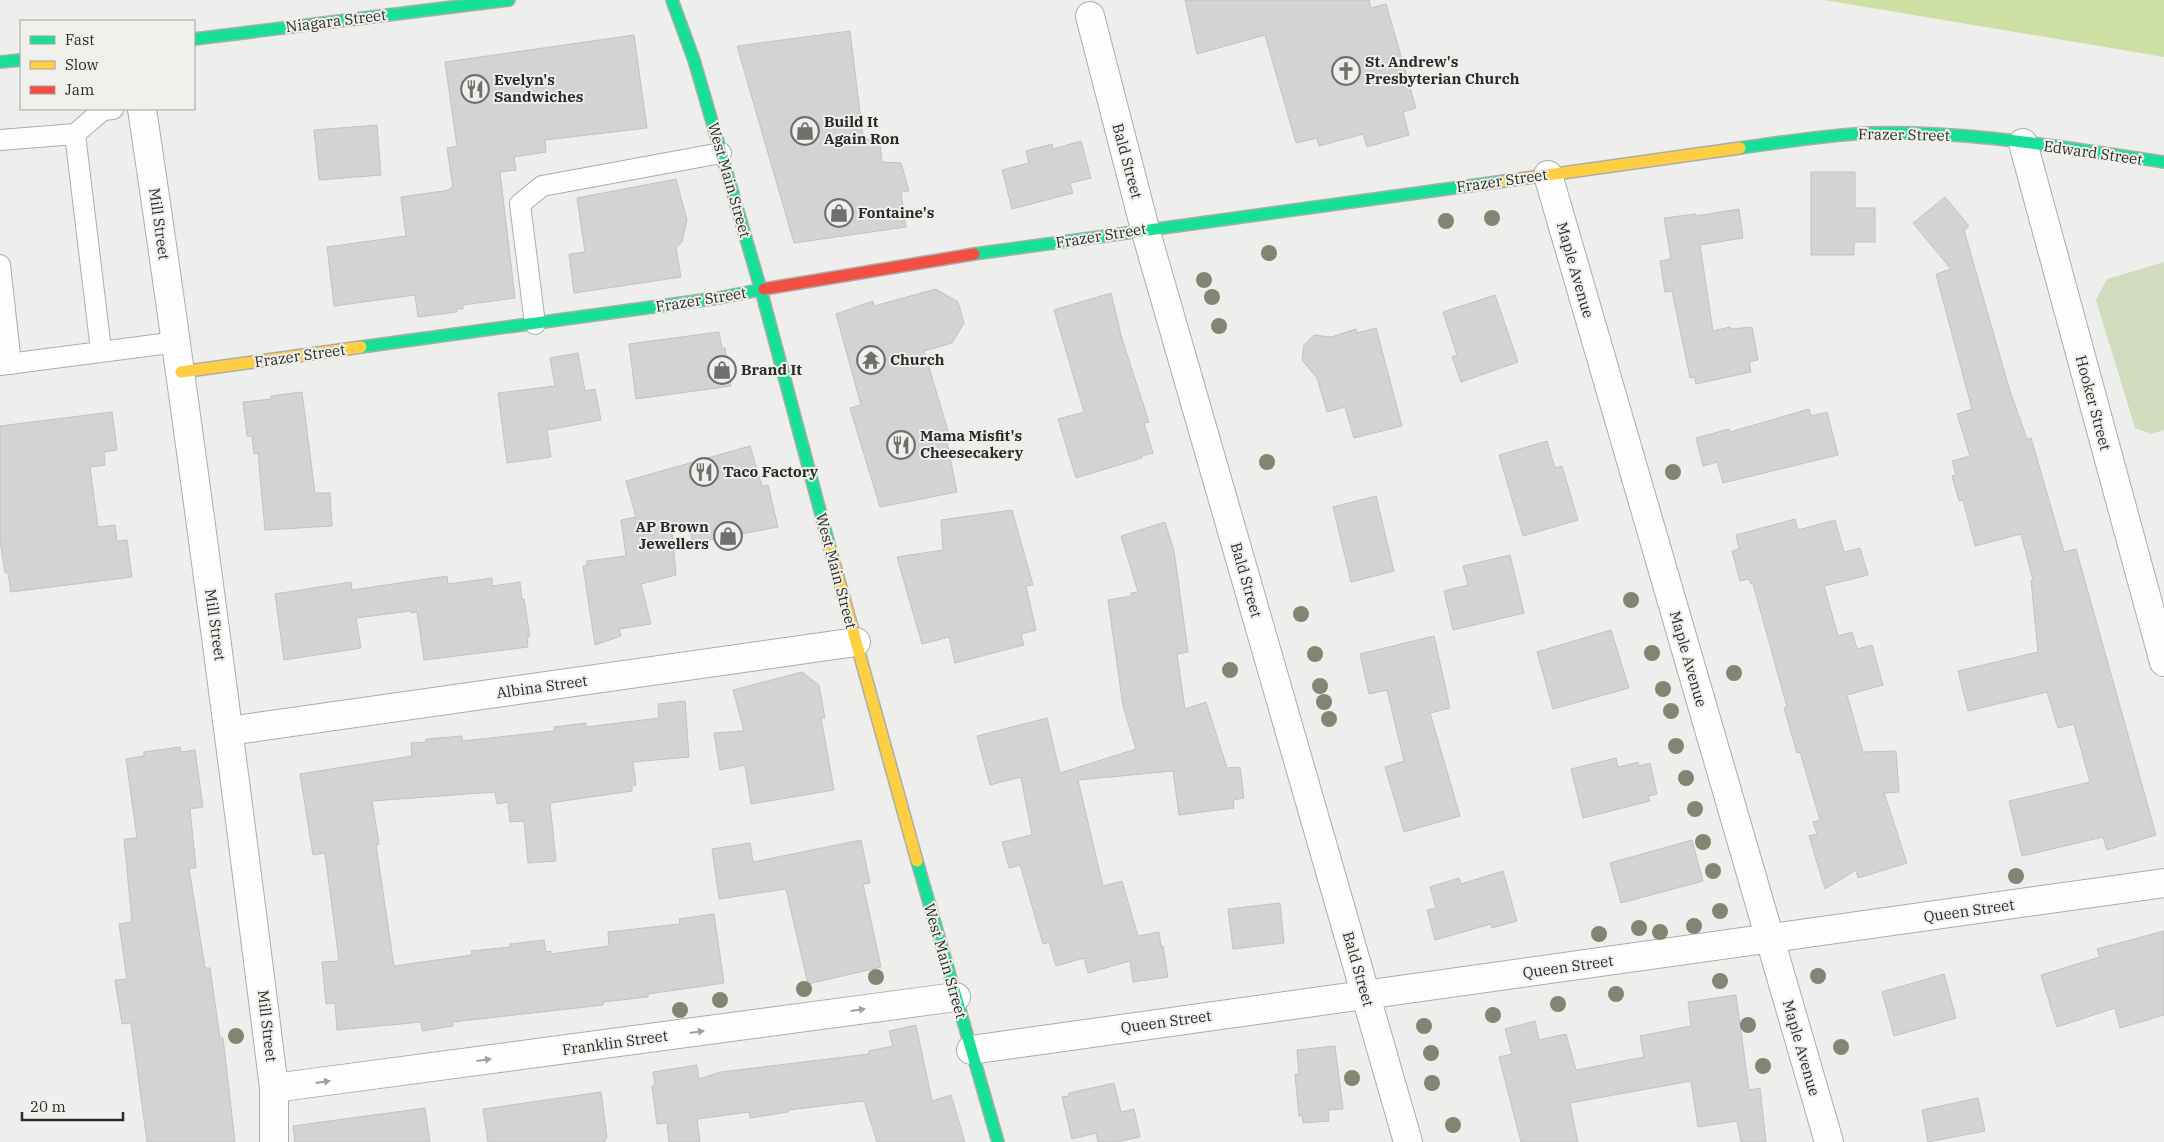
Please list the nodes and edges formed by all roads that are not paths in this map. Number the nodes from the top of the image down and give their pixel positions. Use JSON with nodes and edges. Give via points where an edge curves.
{"nodes":[{"id":1,"x":509,"y":0,"type":"edge"},
{"id":2,"x":672,"y":0,"type":"edge"},
{"id":3,"x":1090,"y":16,"type":"dead end"},
{"id":4,"x":195,"y":38,"type":"edge"},
{"id":5,"x":20,"y":60,"type":"edge"},
{"id":6,"x":0,"y":62,"type":"edge"},
{"id":7,"x":103,"y":110,"type":"edge"},
{"id":8,"x":142,"y":110,"type":"edge"},
{"id":9,"x":75,"y":134,"type":"junction"},
{"id":10,"x":0,"y":140,"type":"edge"},
{"id":11,"x":2023,"y":143,"type":"junction"},
{"id":12,"x":721,"y":152,"type":"junction"},
{"id":13,"x":2164,"y":162,"type":"edge"},
{"id":14,"x":1548,"y":176,"type":"junction"},
{"id":15,"x":1145,"y":229,"type":"junction"},
{"id":16,"x":0,"y":264,"type":"edge"},
{"id":17,"x":761,"y":290,"type":"junction"},
{"id":18,"x":535,"y":324,"type":"junction"},
{"id":19,"x":177,"y":342,"type":"junction"},
{"id":20,"x":101,"y":350,"type":"junction"},
{"id":21,"x":6,"y":364,"type":"edge"},
{"id":22,"x":181,"y":372,"type":"junction"},
{"id":23,"x":856,"y":642,"type":"junction"},
{"id":24,"x":2164,"y":662,"type":"edge"},
{"id":25,"x":229,"y":731,"type":"junction"},
{"id":26,"x":2164,"y":883,"type":"edge"},
{"id":27,"x":1769,"y":939,"type":"junction"},
{"id":28,"x":1365,"y":995,"type":"junction"},
{"id":29,"x":956,"y":997,"type":"junction"},
{"id":30,"x":971,"y":1050,"type":"junction"},
{"id":31,"x":274,"y":1088,"type":"junction"},
{"id":32,"x":274,"y":1142,"type":"edge"},
{"id":33,"x":998,"y":1142,"type":"edge"},
{"id":34,"x":1408,"y":1142,"type":"edge"},
{"id":35,"x":1829,"y":1142,"type":"edge"}],
"edges":[{"from":1,"to":4,"type":"street","name":"Niagara Street"},
{"from":2,"to":12,"type":"street","name":"West Main Street","via":[[694,60]]},
{"from":3,"to":15,"type":"street","name":"Bald Street"},
{"from":5,"to":6,"type":"street"},
{"from":7,"to":9,"type":"lane"},
{"from":8,"to":19,"type":"street","name":"Mill Street"},
{"from":9,"to":10,"type":"lane"},
{"from":9,"to":20,"type":"lane"},
{"from":11,"to":13,"type":"street","name":"Edward Street"},
{"from":11,"to":14,"type":"street","name":"Frazer Street","via":[[1936,133],[1862,132]]},
{"from":11,"to":24,"type":"street","name":"Hooker Street"},
{"from":12,"to":17,"type":"street","name":"West Main Street"},
{"from":12,"to":18,"type":"lane","via":[[542,186],[520,204]]},
{"from":14,"to":15,"type":"street","name":"Frazer Street"},
{"from":14,"to":27,"type":"street","name":"Maple Avenue"},
{"from":15,"to":17,"type":"street","name":"Frazer Street"},
{"from":15,"to":28,"type":"street","name":"Bald Street"},
{"from":16,"to":21,"type":"lane"},
{"from":17,"to":18,"type":"street","name":"Frazer Street"},
{"from":17,"to":23,"type":"street","name":"West Main Street"},
{"from":18,"to":22,"type":"street","name":"Frazer Street"},
{"from":19,"to":20,"type":"lane"},
{"from":19,"to":22,"type":"street","name":"Mill Street"},
{"from":20,"to":21,"type":"lane"},
{"from":22,"to":25,"type":"street","name":"Mill Street"},
{"from":23,"to":25,"type":"street","name":"Albina Street"},
{"from":23,"to":29,"type":"street","name":"West Main Street"},
{"from":25,"to":31,"type":"street","name":"Mill Street"},
{"from":26,"to":27,"type":"street","name":"Queen Street"},
{"from":27,"to":28,"type":"street","name":"Queen Street"},
{"from":27,"to":35,"type":"street","name":"Maple Avenue"},
{"from":28,"to":30,"type":"street","name":"Queen Street"},
{"from":28,"to":34,"type":"street","name":"Bald Street"},
{"from":29,"to":30,"type":"street","name":"West Main Street"},
{"from":31,"to":29,"type":"street","name":"Franklin Street","one_way":true},
{"from":30,"to":33,"type":"street","name":"West Main Street"},
{"from":31,"to":32,"type":"street","name":"Mill Street"}]}
